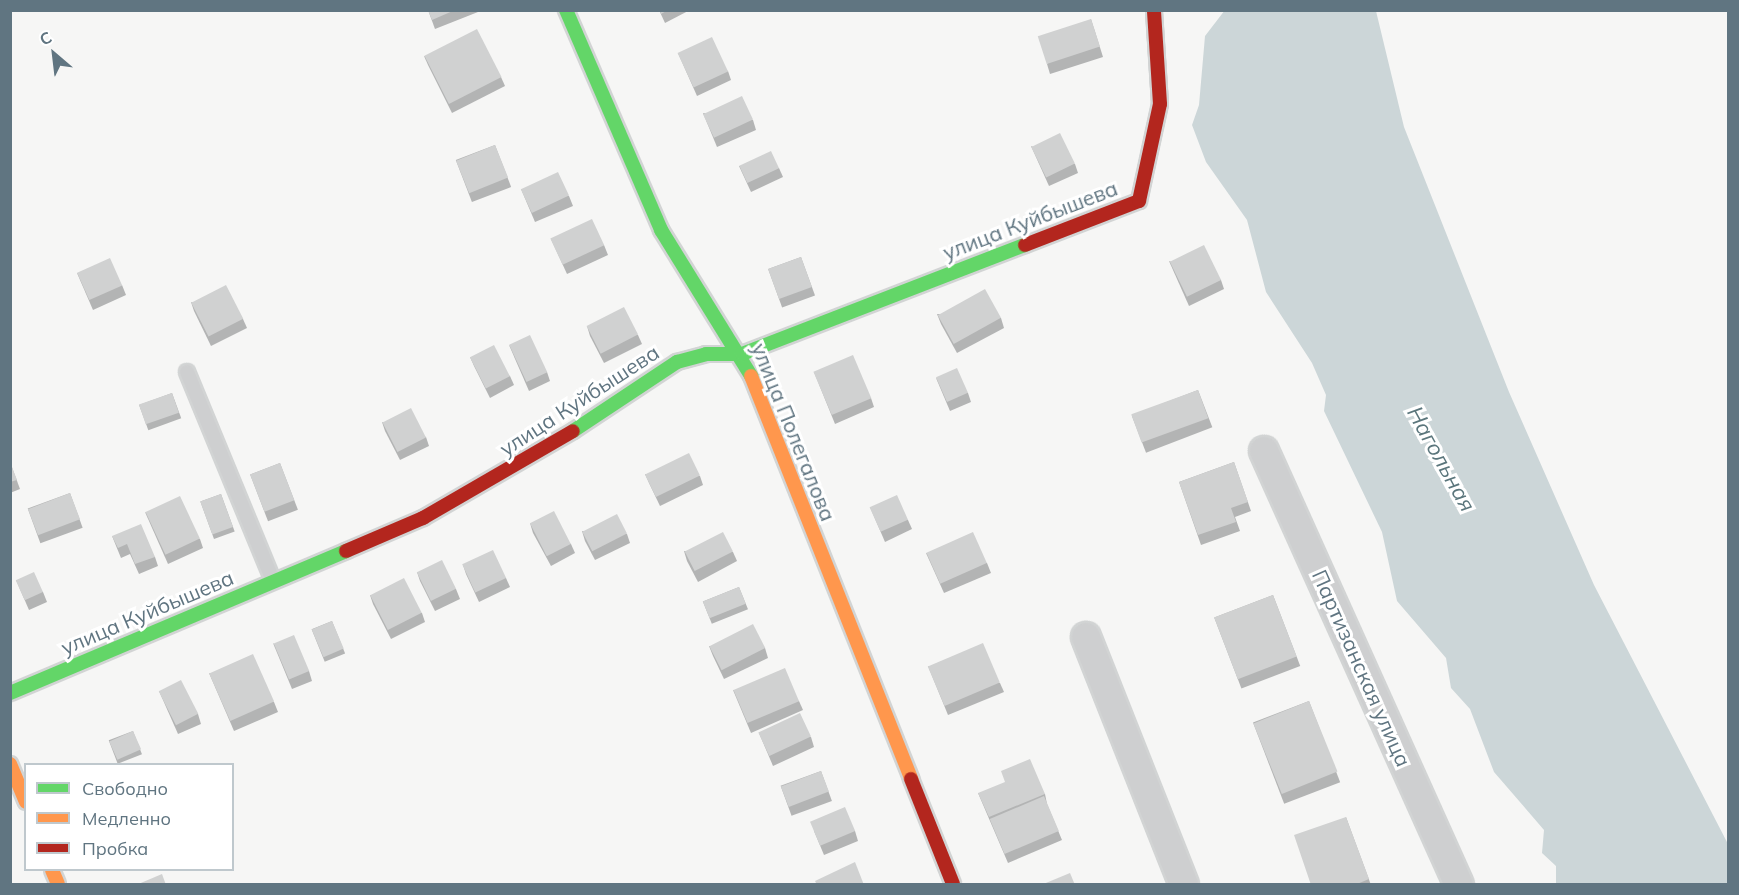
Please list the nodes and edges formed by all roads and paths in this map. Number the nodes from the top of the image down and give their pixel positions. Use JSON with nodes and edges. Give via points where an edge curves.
{"nodes":[{"id":1,"x":566,"y":10,"type":"edge"},
{"id":2,"x":1154,"y":10,"type":"edge"},
{"id":3,"x":742,"y":354,"type":"junction"},
{"id":4,"x":187,"y":372,"type":"dead end"},
{"id":5,"x":1264,"y":450,"type":"dead end"},
{"id":6,"x":273,"y":582,"type":"junction"},
{"id":7,"x":1086,"y":637,"type":"dead end"},
{"id":8,"x":10,"y":693,"type":"edge"},
{"id":9,"x":10,"y":764,"type":"edge"},
{"id":10,"x":24,"y":797,"type":"edge"},
{"id":11,"x":52,"y":871,"type":"edge"},
{"id":12,"x":58,"y":885,"type":"edge"},
{"id":13,"x":952,"y":885,"type":"edge"},
{"id":14,"x":1184,"y":885,"type":"edge"},
{"id":15,"x":1459,"y":885,"type":"edge"}],
"edges":[{"from":1,"to":3,"type":"street","name":"улица Полегалова","via":[[661,230]]},
{"from":2,"to":3,"type":"street","name":"улица Куйбышева","via":[[1160,104],[1139,201]]},
{"from":3,"to":6,"type":"street","name":"улица Куйбышева","via":[[706,354],[677,362],[526,462],[423,518]]},
{"from":3,"to":13,"type":"street","name":"улица Полегалова"},
{"from":4,"to":6,"type":"lane"},
{"from":5,"to":15,"type":"street","name":"Партизанская улица"},
{"from":6,"to":8,"type":"street","name":"улица Куйбышева"},
{"from":7,"to":14,"type":"street"},
{"from":9,"to":10,"type":"street"},
{"from":11,"to":12,"type":"street"}]}
